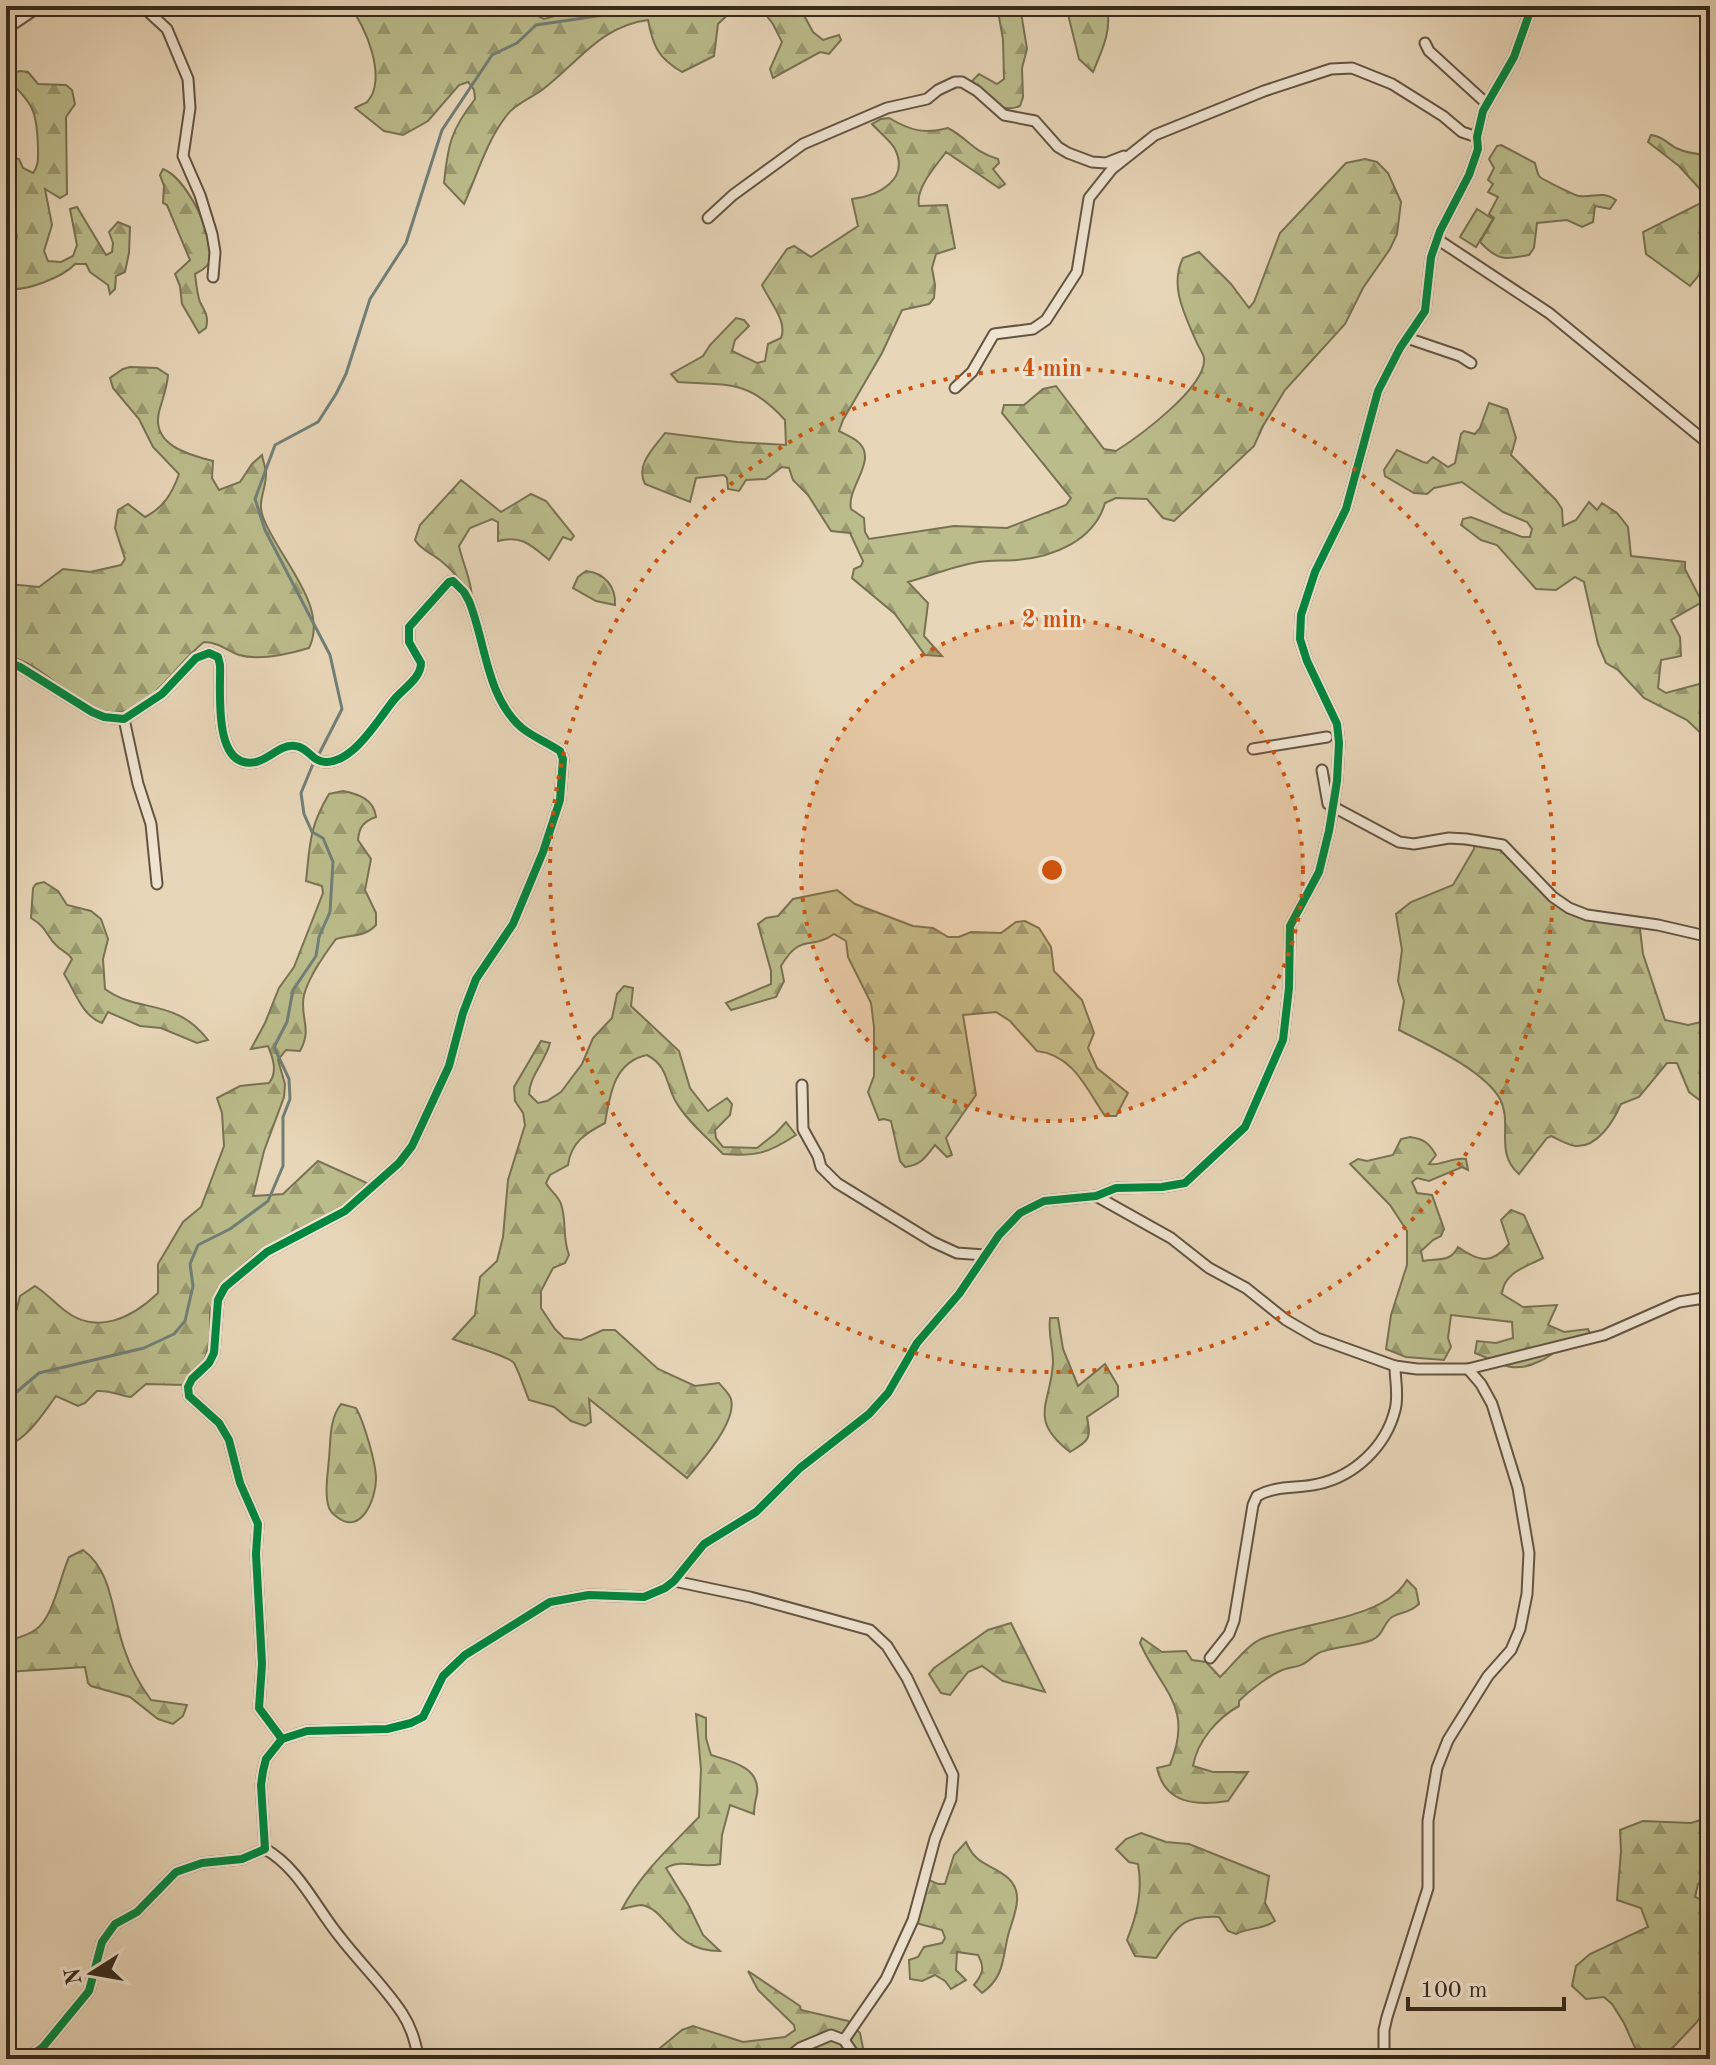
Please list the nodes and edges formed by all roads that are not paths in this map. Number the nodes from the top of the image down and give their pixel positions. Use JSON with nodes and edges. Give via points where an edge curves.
{"nodes":[{"id":1,"x":40,"y":6,"type":"edge"},
{"id":2,"x":142,"y":6,"type":"edge"},
{"id":3,"x":1532,"y":6,"type":"edge"},
{"id":4,"x":6,"y":29,"type":"edge"},
{"id":5,"x":1425,"y":43,"type":"dead end"},
{"id":6,"x":1487,"y":104,"type":"junction"},
{"id":7,"x":1477,"y":137,"type":"junction"},
{"id":8,"x":1135,"y":151,"type":"junction"},
{"id":9,"x":708,"y":218,"type":"dead end"},
{"id":10,"x":1437,"y":239,"type":"junction"},
{"id":11,"x":213,"y":277,"type":"dead end"},
{"id":12,"x":1407,"y":338,"type":"junction"},
{"id":13,"x":1471,"y":363,"type":"dead end"},
{"id":14,"x":955,"y":388,"type":"dead end"},
{"id":15,"x":1710,"y":445,"type":"edge"},
{"id":16,"x":6,"y":661,"type":"edge"},
{"id":17,"x":124,"y":719,"type":"junction"},
{"id":18,"x":1327,"y":737,"type":"dead end"},
{"id":19,"x":1253,"y":749,"type":"dead end"},
{"id":20,"x":1322,"y":770,"type":"dead end"},
{"id":21,"x":1333,"y":808,"type":"junction"},
{"id":22,"x":157,"y":884,"type":"dead end"},
{"id":23,"x":1710,"y":937,"type":"edge"},
{"id":24,"x":802,"y":1085,"type":"dead end"},
{"id":25,"x":1096,"y":1196,"type":"junction"},
{"id":26,"x":985,"y":1255,"type":"junction"},
{"id":27,"x":1710,"y":1297,"type":"edge"},
{"id":28,"x":1395,"y":1366,"type":"junction"},
{"id":29,"x":1468,"y":1369,"type":"junction"},
{"id":30,"x":674,"y":1581,"type":"junction"},
{"id":31,"x":1210,"y":1658,"type":"dead end"},
{"id":32,"x":282,"y":1739,"type":"junction"},
{"id":33,"x":265,"y":1849,"type":"junction"},
{"id":34,"x":844,"y":2040,"type":"junction"},
{"id":35,"x":27,"y":2059,"type":"edge"},
{"id":36,"x":419,"y":2059,"type":"edge"},
{"id":37,"x":786,"y":2059,"type":"edge"},
{"id":38,"x":857,"y":2059,"type":"edge"},
{"id":39,"x":1384,"y":2059,"type":"edge"}],
"edges":[{"from":1,"to":4,"type":"street"},
{"from":2,"to":11,"type":"street","via":[[167,29],[188,79],[183,156],[212,234]]},
{"from":3,"to":6,"type":"street","via":[[1514,57]]},
{"from":5,"to":6,"type":"street"},
{"from":6,"to":7,"type":"street"},
{"from":7,"to":8,"type":"street","via":[[1392,84],[1339,68],[1264,91],[1155,135]]},
{"from":7,"to":10,"type":"street","via":[[1469,175]]},
{"from":8,"to":9,"type":"street","via":[[1106,163],[1081,159],[1058,147],[1035,121],[1004,115],[977,91],[955,82],[927,99],[887,108],[803,144]]},
{"from":8,"to":14,"type":"street","via":[[1089,198],[1077,272],[1046,320],[1033,329],[994,334],[972,372]]},
{"from":10,"to":12,"type":"street","via":[[1425,311]]},
{"from":10,"to":15,"type":"street","via":[[1549,313]]},
{"from":12,"to":13,"type":"street"},
{"from":12,"to":21,"type":"street","via":[[1378,391],[1346,509],[1315,572],[1299,627],[1307,661],[1337,724]]},
{"from":16,"to":17,"type":"street","via":[[92,712]]},
{"from":17,"to":22,"type":"street","via":[[149,810]]},
{"from":17,"to":32,"type":"street","via":[[162,694],[196,658],[209,653],[220,665],[223,738],[234,756],[258,761],[296,746],[318,761],[331,762],[366,737],[418,674],[421,663],[409,642],[409,627],[453,581],[469,601],[497,695],[508,714],[560,751],[563,759],[560,800],[543,852],[513,924],[476,979],[449,1066],[406,1156],[345,1211],[288,1240],[233,1278],[218,1300],[214,1353],[188,1387],[189,1396],[219,1423],[229,1440],[258,1524],[259,1708]]},
{"from":18,"to":19,"type":"street"},
{"from":20,"to":21,"type":"street"},
{"from":21,"to":23,"type":"street","via":[[1399,842],[1449,838],[1503,845],[1541,887],[1569,908]]},
{"from":21,"to":25,"type":"street","via":[[1319,872],[1290,926],[1283,1040],[1245,1127],[1185,1183],[1116,1188]]},
{"from":24,"to":26,"type":"street","via":[[803,1129],[821,1167],[837,1183],[933,1242],[957,1253]]},
{"from":25,"to":26,"type":"street","via":[[1035,1204],[1010,1223]]},
{"from":25,"to":28,"type":"street","via":[[1171,1238],[1317,1338]]},
{"from":26,"to":30,"type":"street","via":[[908,1355],[876,1407],[800,1468],[756,1512],[704,1544]]},
{"from":27,"to":29,"type":"street","via":[[1679,1302],[1604,1335]]},
{"from":28,"to":29,"type":"street"},
{"from":28,"to":31,"type":"street","via":[[1395,1409],[1383,1436],[1359,1465],[1318,1484],[1257,1496],[1234,1621]]},
{"from":29,"to":39,"type":"street","via":[[1492,1404],[1518,1488],[1529,1553],[1527,1594],[1511,1650],[1488,1676],[1437,1768],[1428,1821],[1428,1888],[1387,2017]]},
{"from":30,"to":32,"type":"street","via":[[644,1597],[589,1595],[550,1602],[465,1655],[443,1676],[423,1717],[411,1723],[387,1729],[307,1731]]},
{"from":30,"to":34,"type":"street","via":[[870,1630],[907,1678],[953,1775],[951,1799],[913,1920],[886,1979]]},
{"from":32,"to":33,"type":"street","via":[[263,1771]]},
{"from":33,"to":35,"type":"street","via":[[176,1872],[137,1912],[115,1924],[102,1942],[89,1991]]},
{"from":33,"to":36,"type":"street","via":[[285,1863],[401,2012]]},
{"from":34,"to":37,"type":"street","via":[[821,2037]]},
{"from":34,"to":38,"type":"street"}]}
